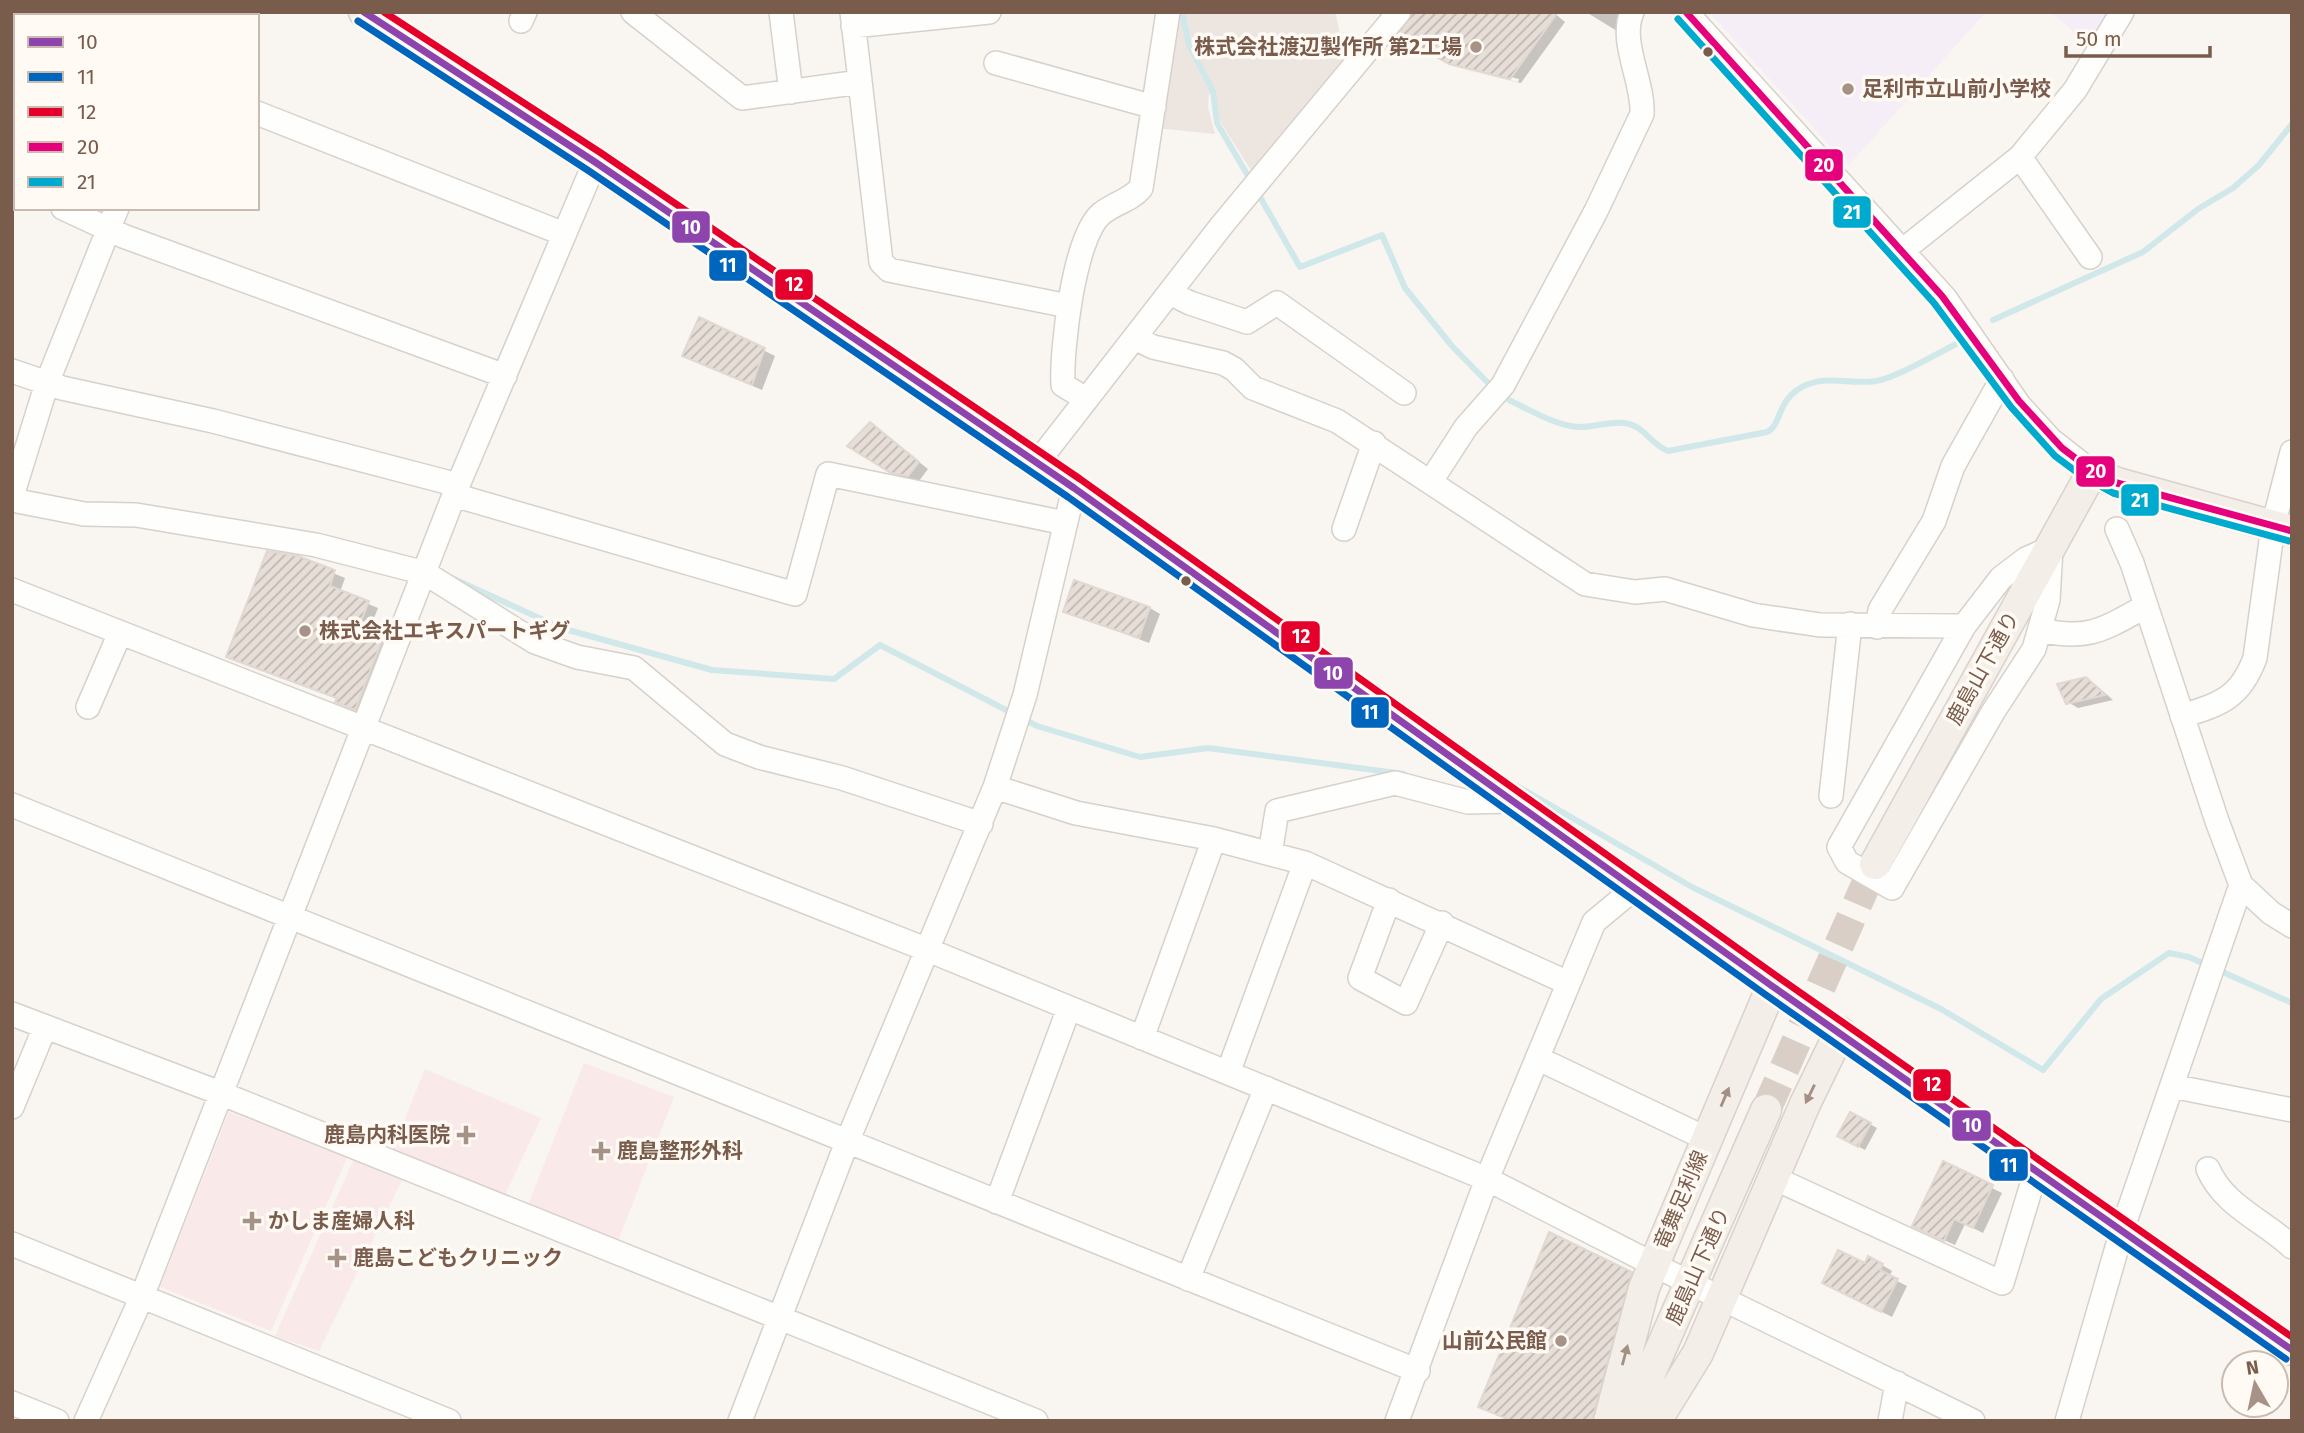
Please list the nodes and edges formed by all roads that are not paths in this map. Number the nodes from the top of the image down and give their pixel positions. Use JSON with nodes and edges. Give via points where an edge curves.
{"nodes":[{"id":1,"x":364,"y":12,"type":"edge"},
{"id":2,"x":633,"y":12,"type":"edge"},
{"id":3,"x":781,"y":12,"type":"edge"},
{"id":4,"x":989,"y":12,"type":"edge"},
{"id":5,"x":1168,"y":12,"type":"edge"},
{"id":6,"x":1399,"y":12,"type":"edge"},
{"id":7,"x":1632,"y":12,"type":"edge"},
{"id":8,"x":1686,"y":12,"type":"edge"},
{"id":9,"x":2122,"y":12,"type":"edge"},
{"id":10,"x":853,"y":19,"type":"edge"},
{"id":11,"x":996,"y":63,"type":"dead end"},
{"id":12,"x":860,"y":82,"type":"junction"},
{"id":13,"x":791,"y":92,"type":"junction"},
{"id":14,"x":1154,"y":107,"type":"junction"},
{"id":15,"x":259,"y":114,"type":"edge"},
{"id":16,"x":2020,"y":157,"type":"junction"},
{"id":17,"x":595,"y":162,"type":"junction"},
{"id":18,"x":67,"y":210,"type":"edge"},
{"id":19,"x":116,"y":210,"type":"edge"},
{"id":20,"x":108,"y":230,"type":"junction"},
{"id":21,"x":564,"y":234,"type":"junction"},
{"id":22,"x":1902,"y":251,"type":"junction"},
{"id":23,"x":2090,"y":257,"type":"dead end"},
{"id":24,"x":1170,"y":293,"type":"junction"},
{"id":25,"x":1068,"y":306,"type":"junction"},
{"id":26,"x":1135,"y":338,"type":"junction"},
{"id":27,"x":12,"y":371,"type":"edge"},
{"id":28,"x":505,"y":376,"type":"junction"},
{"id":29,"x":2002,"y":379,"type":"junction"},
{"id":30,"x":47,"y":383,"type":"junction"},
{"id":31,"x":1404,"y":393,"type":"dead end"},
{"id":32,"x":1086,"y":399,"type":"junction"},
{"id":33,"x":1374,"y":443,"type":"junction"},
{"id":34,"x":2292,"y":452,"type":"edge"},
{"id":35,"x":1037,"y":463,"type":"junction"},
{"id":36,"x":2092,"y":472,"type":"junction"},
{"id":37,"x":1431,"y":481,"type":"junction"},
{"id":38,"x":1074,"y":488,"type":"junction"},
{"id":39,"x":456,"y":490,"type":"junction"},
{"id":40,"x":13,"y":494,"type":"edge"},
{"id":41,"x":1066,"y":523,"type":"junction"},
{"id":42,"x":2282,"y":528,"type":"edge"},
{"id":43,"x":1344,"y":529,"type":"dead end"},
{"id":44,"x":2117,"y":529,"type":"dead end"},
{"id":45,"x":2051,"y":548,"type":"junction"},
{"id":46,"x":425,"y":573,"type":"junction"},
{"id":47,"x":12,"y":590,"type":"edge"},
{"id":48,"x":2146,"y":606,"type":"junction"},
{"id":49,"x":1850,"y":624,"type":"junction"},
{"id":50,"x":1964,"y":625,"type":"junction"},
{"id":51,"x":1877,"y":627,"type":"junction"},
{"id":52,"x":2040,"y":630,"type":"junction"},
{"id":53,"x":120,"y":633,"type":"junction"},
{"id":54,"x":88,"y":707,"type":"dead end"},
{"id":55,"x":2182,"y":716,"type":"junction"},
{"id":56,"x":364,"y":730,"type":"junction"},
{"id":57,"x":995,"y":787,"type":"junction"},
{"id":58,"x":1831,"y":796,"type":"dead end"},
{"id":59,"x":1512,"y":801,"type":"junction"},
{"id":60,"x":12,"y":805,"type":"edge"},
{"id":61,"x":981,"y":824,"type":"junction"},
{"id":62,"x":1214,"y":839,"type":"junction"},
{"id":63,"x":1270,"y":854,"type":"junction"},
{"id":64,"x":1305,"y":863,"type":"junction"},
{"id":65,"x":1875,"y":864,"type":"tunnel mouth"},
{"id":66,"x":2241,"y":885,"type":"junction"},
{"id":67,"x":1635,"y":888,"type":"junction"},
{"id":68,"x":1389,"y":900,"type":"junction"},
{"id":69,"x":290,"y":918,"type":"junction"},
{"id":70,"x":1442,"y":923,"type":"junction"},
{"id":71,"x":2292,"y":926,"type":"edge"},
{"id":72,"x":928,"y":950,"type":"junction"},
{"id":73,"x":1568,"y":983,"type":"junction"},
{"id":74,"x":1772,"y":986,"type":"junction"},
{"id":75,"x":1069,"y":1008,"type":"junction"},
{"id":76,"x":12,"y":1014,"type":"edge"},
{"id":77,"x":45,"y":1027,"type":"junction"},
{"id":78,"x":1840,"y":1032,"type":"junction"},
{"id":79,"x":1142,"y":1038,"type":"junction"},
{"id":80,"x":1537,"y":1058,"type":"junction"},
{"id":81,"x":1228,"y":1073,"type":"junction"},
{"id":82,"x":2172,"y":1086,"type":"junction"},
{"id":83,"x":1266,"y":1088,"type":"junction"},
{"id":84,"x":220,"y":1093,"type":"junction"},
{"id":85,"x":12,"y":1107,"type":"edge"},
{"id":86,"x":1766,"y":1110,"type":"tunnel mouth"},
{"id":87,"x":2292,"y":1110,"type":"edge"},
{"id":88,"x":1707,"y":1139,"type":"junction"},
{"id":89,"x":847,"y":1142,"type":"junction"},
{"id":90,"x":2208,"y":1169,"type":"dead end"},
{"id":91,"x":2036,"y":1171,"type":"junction"},
{"id":92,"x":1774,"y":1178,"type":"junction"},
{"id":93,"x":1487,"y":1179,"type":"junction"},
{"id":94,"x":997,"y":1202,"type":"junction"},
{"id":95,"x":2122,"y":1230,"type":"junction"},
{"id":96,"x":12,"y":1244,"type":"edge"},
{"id":97,"x":2292,"y":1247,"type":"edge"},
{"id":98,"x":1654,"y":1263,"type":"junction"},
{"id":99,"x":1188,"y":1279,"type":"junction"},
{"id":100,"x":1690,"y":1283,"type":"junction"},
{"id":101,"x":143,"y":1294,"type":"junction"},
{"id":102,"x":1723,"y":1298,"type":"junction"},
{"id":103,"x":779,"y":1319,"type":"junction"},
{"id":104,"x":2292,"y":1350,"type":"edge"},
{"id":105,"x":1418,"y":1371,"type":"junction"},
{"id":106,"x":1896,"y":1383,"type":"junction"},
{"id":107,"x":12,"y":1403,"type":"edge"},
{"id":108,"x":1006,"y":1415,"type":"edge"},
{"id":109,"x":57,"y":1421,"type":"edge"},
{"id":110,"x":86,"y":1421,"type":"edge"},
{"id":111,"x":449,"y":1421,"type":"edge"},
{"id":112,"x":740,"y":1421,"type":"edge"},
{"id":113,"x":1036,"y":1421,"type":"edge"},
{"id":114,"x":1397,"y":1421,"type":"edge"},
{"id":115,"x":1609,"y":1421,"type":"edge"},
{"id":116,"x":1629,"y":1421,"type":"edge"},
{"id":117,"x":1656,"y":1421,"type":"edge"},
{"id":118,"x":1890,"y":1421,"type":"edge"},
{"id":119,"x":1973,"y":1421,"type":"edge"},
{"id":120,"x":2067,"y":1421,"type":"edge"}],
"edges":[{"from":1,"to":17,"type":"main road"},
{"from":2,"to":13,"type":"street","via":[[742,98]]},
{"from":3,"to":13,"type":"street"},
{"from":4,"to":10,"type":"street"},
{"from":5,"to":14,"type":"street"},
{"from":6,"to":24,"type":"street"},
{"from":7,"to":37,"type":"street","via":[[1628,30],[1642,114],[1503,385],[1466,426]]},
{"from":8,"to":22,"type":"street"},
{"from":9,"to":16,"type":"street","via":[[2075,90]]},
{"from":10,"to":12,"type":"street"},
{"from":11,"to":14,"type":"street"},
{"from":12,"to":13,"type":"street"},
{"from":12,"to":25,"type":"street","via":[[881,262],[889,270]]},
{"from":14,"to":25,"type":"street","via":[[1141,188],[1100,214],[1085,245]]},
{"from":15,"to":21,"type":"street"},
{"from":16,"to":22,"type":"street"},
{"from":16,"to":23,"type":"street"},
{"from":17,"to":21,"type":"street"},
{"from":17,"to":35,"type":"main road"},
{"from":18,"to":20,"type":"street"},
{"from":19,"to":20,"type":"street"},
{"from":20,"to":28,"type":"street"},
{"from":20,"to":30,"type":"street"},
{"from":21,"to":28,"type":"street"},
{"from":22,"to":29,"type":"street","via":[[1945,298]]},
{"from":24,"to":26,"type":"street"},
{"from":24,"to":31,"type":"street","via":[[1247,322],[1277,303]]},
{"from":25,"to":32,"type":"street","via":[[1063,385]]},
{"from":26,"to":32,"type":"street"},
{"from":26,"to":33,"type":"street","via":[[1153,347],[1223,363],[1253,388],[1314,409]]},
{"from":27,"to":30,"type":"street"},
{"from":28,"to":39,"type":"street"},
{"from":29,"to":36,"type":"street","via":[[2051,440]]},
{"from":29,"to":51,"type":"street","via":[[1953,466],[1934,520],[1880,610]]},
{"from":30,"to":39,"type":"street","via":[[213,421]]},
{"from":30,"to":40,"type":"street"},
{"from":32,"to":35,"type":"street"},
{"from":33,"to":37,"type":"street"},
{"from":33,"to":43,"type":"street"},
{"from":34,"to":42,"type":"street"},
{"from":35,"to":38,"type":"main road"},
{"from":36,"to":42,"type":"main road"},
{"from":36,"to":45,"type":"main road","name":"鹿島山下通り"},
{"from":37,"to":49,"type":"street","via":[[1585,584],[1635,592],[1665,589],[1784,621]]},
{"from":38,"to":41,"type":"street"},
{"from":38,"to":59,"type":"main road"},
{"from":39,"to":41,"type":"street","via":[[794,594],[828,474]]},
{"from":39,"to":46,"type":"street"},
{"from":40,"to":46,"type":"street","via":[[84,514],[136,515],[316,545]]},
{"from":41,"to":57,"type":"street","via":[[1025,695]]},
{"from":42,"to":55,"type":"street","via":[[2248,677],[2232,696]]},
{"from":44,"to":48,"type":"street"},
{"from":45,"to":50,"type":"street","via":[[2001,578]]},
{"from":45,"to":52,"type":"street","via":[[2048,600]]},
{"from":45,"to":65,"type":"main road","name":"鹿島山下通り"},
{"from":46,"to":56,"type":"street"},
{"from":46,"to":61,"type":"street","via":[[535,642],[577,657],[634,668],[725,744]]},
{"from":47,"to":53,"type":"street"},
{"from":48,"to":52,"type":"street","via":[[2093,633],[2068,636]]},
{"from":48,"to":55,"type":"street"},
{"from":49,"to":51,"type":"street"},
{"from":49,"to":58,"type":"street"},
{"from":50,"to":51,"type":"street"},
{"from":50,"to":52,"type":"street","via":[[1839,847],[1847,862],[1892,888],[2034,649]]},
{"from":53,"to":54,"type":"street"},
{"from":53,"to":56,"type":"street"},
{"from":55,"to":66,"type":"street"},
{"from":56,"to":69,"type":"street"},
{"from":56,"to":72,"type":"street"},
{"from":57,"to":61,"type":"street"},
{"from":57,"to":62,"type":"street","via":[[1076,813]]},
{"from":59,"to":63,"type":"street","via":[[1468,802],[1395,783],[1356,790],[1277,811]]},
{"from":59,"to":67,"type":"main road"},
{"from":60,"to":69,"type":"street"},
{"from":61,"to":72,"type":"street"},
{"from":62,"to":63,"type":"street"},
{"from":62,"to":79,"type":"street"},
{"from":63,"to":64,"type":"street"},
{"from":64,"to":68,"type":"street"},
{"from":64,"to":81,"type":"street"},
{"from":66,"to":71,"type":"street"},
{"from":66,"to":82,"type":"street"},
{"from":67,"to":73,"type":"street","via":[[1594,922]]},
{"from":67,"to":74,"type":"main road"},
{"from":68,"to":70,"type":"street"},
{"from":68,"to":70,"type":"street","via":[[1360,978],[1406,1003]]},
{"from":69,"to":84,"type":"street"},
{"from":69,"to":89,"type":"street"},
{"from":70,"to":73,"type":"street"},
{"from":72,"to":75,"type":"street"},
{"from":72,"to":89,"type":"street"},
{"from":73,"to":80,"type":"street"},
{"from":74,"to":78,"type":"main road"},
{"from":88,"to":74,"type":"main road","name":"竜舞足利線","one_way":true},
{"from":75,"to":79,"type":"street"},
{"from":75,"to":94,"type":"street"},
{"from":76,"to":77,"type":"street"},
{"from":77,"to":84,"type":"street"},
{"from":77,"to":85,"type":"street"},
{"from":78,"to":91,"type":"main road"},
{"from":78,"to":92,"type":"main road","one_way":true},
{"from":79,"to":81,"type":"street"},
{"from":80,"to":88,"type":"street"},
{"from":80,"to":93,"type":"street"},
{"from":81,"to":83,"type":"street"},
{"from":82,"to":87,"type":"street"},
{"from":82,"to":95,"type":"street"},
{"from":83,"to":93,"type":"street"},
{"from":83,"to":99,"type":"street"},
{"from":84,"to":101,"type":"street"},
{"from":84,"to":103,"type":"street"},
{"from":86,"to":100,"type":"main road","name":"鹿島山下通り"},
{"from":88,"to":98,"type":"main road","name":"竜舞足利線"},
{"from":89,"to":94,"type":"street"},
{"from":89,"to":103,"type":"street"},
{"from":90,"to":97,"type":"street","via":[[2222,1193]]},
{"from":91,"to":92,"type":"street","via":[[2002,1283]]},
{"from":91,"to":95,"type":"main road"},
{"from":92,"to":102,"type":"main road"},
{"from":93,"to":98,"type":"street"},
{"from":93,"to":105,"type":"street"},
{"from":94,"to":99,"type":"street"},
{"from":95,"to":104,"type":"main road"},
{"from":95,"to":120,"type":"street"},
{"from":96,"to":101,"type":"street"},
{"from":98,"to":100,"type":"street"},
{"from":115,"to":98,"type":"main road","name":"竜舞足利線","one_way":true},
{"from":99,"to":105,"type":"street"},
{"from":100,"to":102,"type":"street"},
{"from":100,"to":116,"type":"main road","name":"鹿島山下通り"},
{"from":101,"to":110,"type":"street"},
{"from":101,"to":111,"type":"street"},
{"from":102,"to":106,"type":"street"},
{"from":102,"to":117,"type":"main road","via":[[1698,1353]]},
{"from":103,"to":108,"type":"street"},
{"from":103,"to":112,"type":"street"},
{"from":105,"to":114,"type":"street"},
{"from":106,"to":118,"type":"street"},
{"from":106,"to":119,"type":"street"},
{"from":107,"to":109,"type":"street"},
{"from":108,"to":113,"type":"street"}]}
